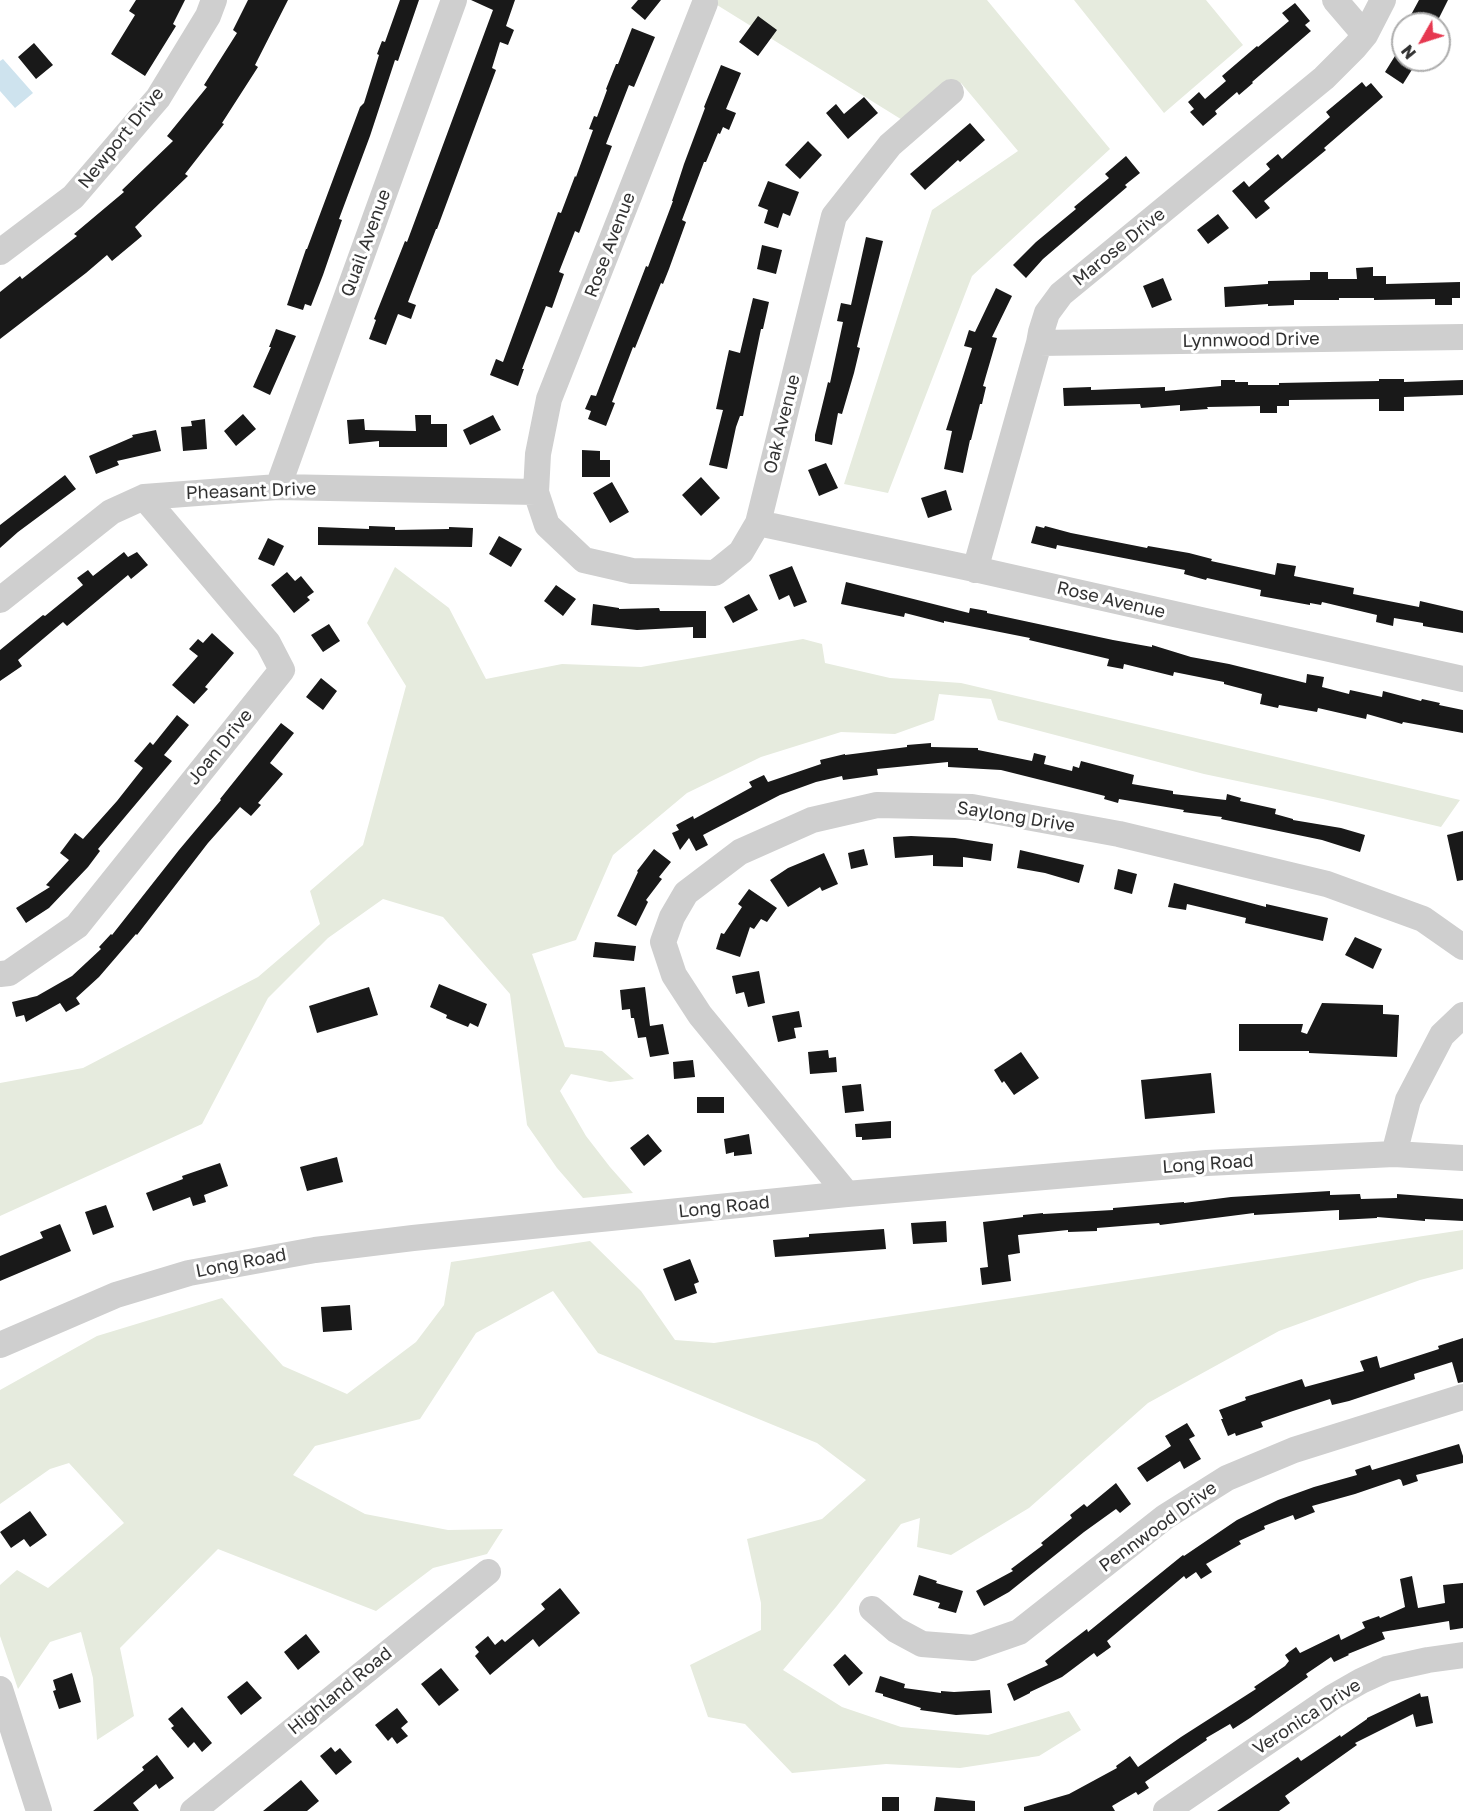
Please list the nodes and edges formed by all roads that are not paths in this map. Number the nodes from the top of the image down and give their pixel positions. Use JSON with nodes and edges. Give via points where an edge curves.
{"nodes":[{"id":1,"x":214,"y":0,"type":"edge"},
{"id":2,"x":454,"y":0,"type":"edge"},
{"id":3,"x":1335,"y":0,"type":"edge"},
{"id":4,"x":1383,"y":0,"type":"edge"},
{"id":5,"x":705,"y":3,"type":"dead end"},
{"id":6,"x":1365,"y":35,"type":"junction"},
{"id":7,"x":951,"y":92,"type":"dead end"},
{"id":8,"x":0,"y":252,"type":"edge"},
{"id":9,"x":1463,"y":337,"type":"edge"},
{"id":10,"x":1039,"y":343,"type":"junction"},
{"id":11,"x":278,"y":487,"type":"junction"},
{"id":12,"x":536,"y":492,"type":"junction"},
{"id":13,"x":144,"y":497,"type":"junction"},
{"id":14,"x":758,"y":523,"type":"junction"},
{"id":15,"x":975,"y":570,"type":"junction"},
{"id":16,"x":0,"y":600,"type":"edge"},
{"id":17,"x":1463,"y":679,"type":"edge"},
{"id":18,"x":1463,"y":947,"type":"edge"},
{"id":19,"x":0,"y":974,"type":"edge"},
{"id":20,"x":1463,"y":1015,"type":"edge"},
{"id":21,"x":1394,"y":1154,"type":"junction"},
{"id":22,"x":1463,"y":1158,"type":"edge"},
{"id":23,"x":847,"y":1194,"type":"junction"},
{"id":24,"x":0,"y":1345,"type":"edge"},
{"id":25,"x":1463,"y":1397,"type":"edge"},
{"id":26,"x":488,"y":1572,"type":"dead end"},
{"id":27,"x":873,"y":1609,"type":"dead end"},
{"id":28,"x":1463,"y":1655,"type":"edge"},
{"id":29,"x":0,"y":1689,"type":"edge"},
{"id":30,"x":39,"y":1811,"type":"edge"},
{"id":31,"x":193,"y":1811,"type":"edge"},
{"id":32,"x":1166,"y":1811,"type":"edge"}],
"edges":[{"from":1,"to":8,"type":"street","name":"Newport Drive","via":[[158,98],[138,122],[73,197]]},
{"from":2,"to":11,"type":"street","name":"Quail Avenue"},
{"from":3,"to":6,"type":"street"},
{"from":4,"to":6,"type":"street","name":"Marose Drive"},
{"from":5,"to":12,"type":"street","name":"Rose Avenue","via":[[549,399],[538,454]]},
{"from":6,"to":10,"type":"street","name":"Marose Drive","via":[[1324,78],[1061,294],[1047,313]]},
{"from":7,"to":14,"type":"street","name":"Oak Avenue","via":[[890,145],[834,216]]},
{"from":9,"to":10,"type":"street","name":"Lynnwood Drive"},
{"from":10,"to":15,"type":"street","name":"Marose Drive"},
{"from":11,"to":12,"type":"street","name":"Pheasant Drive"},
{"from":11,"to":13,"type":"street","name":"Pheasant Drive"},
{"from":12,"to":14,"type":"street","name":"Oak Avenue","via":[[547,525],[584,560],[632,571],[715,573],[741,552]]},
{"from":13,"to":16,"type":"street","name":"Pheasant Drive","via":[[111,512]]},
{"from":13,"to":19,"type":"street","name":"Joan Drive","via":[[268,643],[282,670],[77,926],[9,973]]},
{"from":14,"to":15,"type":"street","name":"Rose Avenue"},
{"from":15,"to":17,"type":"street","name":"Rose Avenue"},
{"from":18,"to":23,"type":"street","name":"Saylong Drive","via":[[1423,919],[1327,884],[1119,834],[972,807],[877,805],[812,820],[740,852],[686,893],[663,942],[674,975],[700,1015]]},
{"from":20,"to":21,"type":"street","via":[[1442,1035],[1408,1100]]},
{"from":21,"to":22,"type":"street","name":"Long Road"},
{"from":21,"to":23,"type":"street","name":"Long Road","via":[[1207,1163]]},
{"from":23,"to":24,"type":"street","name":"Long Road","via":[[413,1238],[258,1259],[189,1273],[116,1295]]},
{"from":25,"to":27,"type":"street","name":"Pennwood Drive","via":[[1294,1450],[1227,1478],[1165,1517],[1019,1632],[973,1648],[922,1644],[896,1630]]},
{"from":26,"to":31,"type":"street","name":"Highland Road"},
{"from":28,"to":32,"type":"street","name":"Veronica Drive","via":[[1387,1669],[1360,1682]]},
{"from":29,"to":30,"type":"street"}]}
